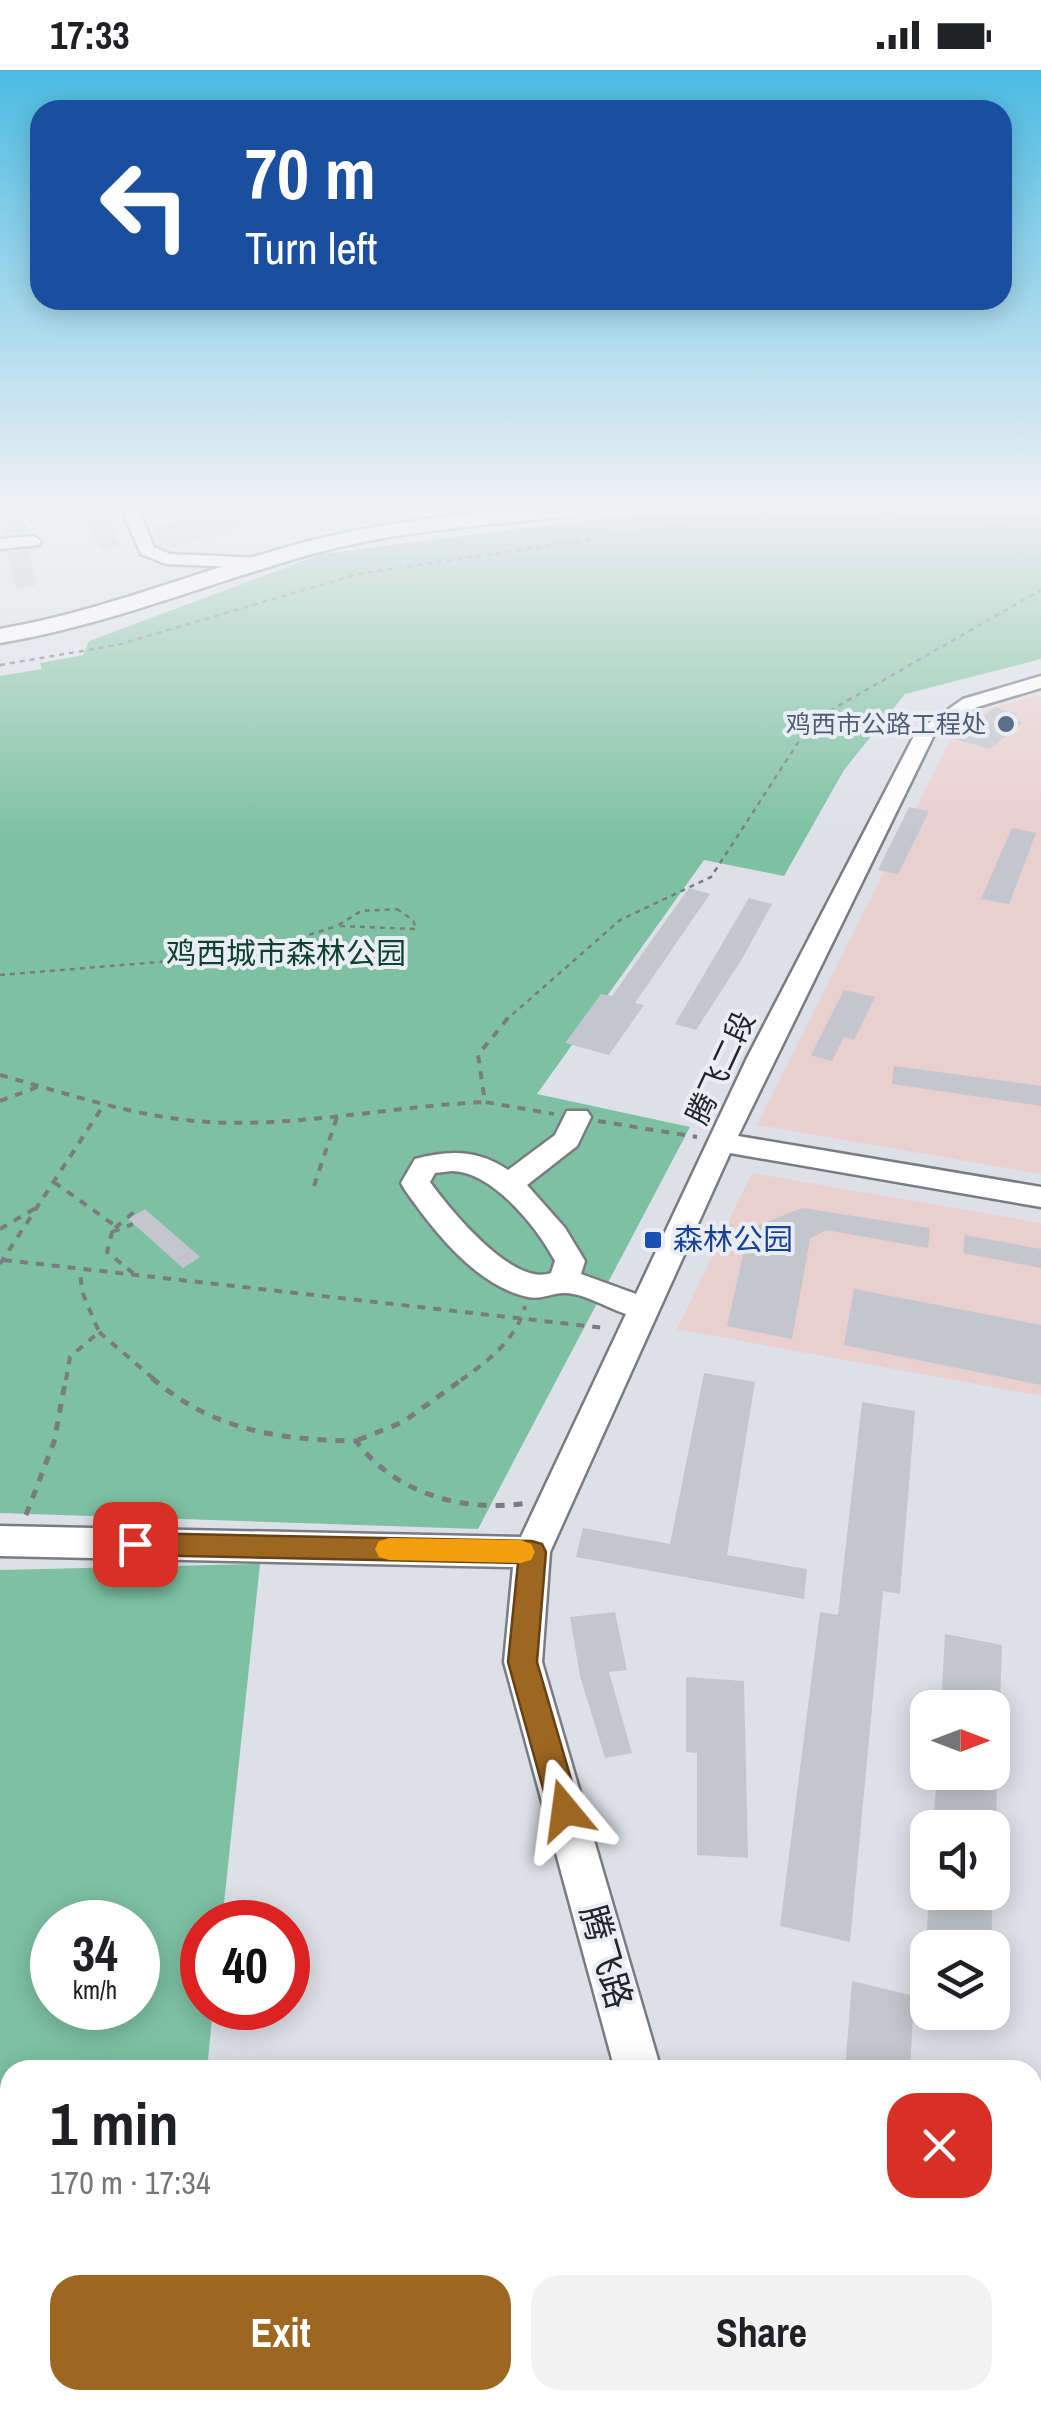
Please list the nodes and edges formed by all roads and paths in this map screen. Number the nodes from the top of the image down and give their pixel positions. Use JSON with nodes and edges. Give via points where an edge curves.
{"nodes":[{"id":1,"x":88,"y":619,"type":"edge"},
{"id":2,"x":202,"y":619,"type":"edge"},
{"id":3,"x":990,"y":619,"type":"edge"},
{"id":4,"x":0,"y":636,"type":"edge"},
{"id":5,"x":0,"y":664,"type":"edge"},
{"id":6,"x":1041,"y":682,"type":"edge"},
{"id":7,"x":337,"y":926,"type":"junction"},
{"id":8,"x":0,"y":975,"type":"edge"},
{"id":9,"x":0,"y":1075,"type":"edge"},
{"id":10,"x":40,"y":1086,"type":"junction"},
{"id":11,"x":0,"y":1101,"type":"edge"},
{"id":12,"x":485,"y":1102,"type":"junction"},
{"id":13,"x":105,"y":1104,"type":"junction"},
{"id":14,"x":337,"y":1117,"type":"junction"},
{"id":15,"x":577,"y":1118,"type":"junction"},
{"id":16,"x":722,"y":1142,"type":"junction"},
{"id":17,"x":54,"y":1182,"type":"junction"},
{"id":18,"x":314,"y":1186,"type":"dead end"},
{"id":19,"x":506,"y":1186,"type":"junction"},
{"id":20,"x":1041,"y":1198,"type":"edge"},
{"id":21,"x":40,"y":1205,"type":"junction"},
{"id":22,"x":134,"y":1212,"type":"dead end"},
{"id":23,"x":133,"y":1224,"type":"dead end"},
{"id":24,"x":0,"y":1229,"type":"edge"},
{"id":25,"x":112,"y":1231,"type":"junction"},
{"id":26,"x":2,"y":1262,"type":"edge"},
{"id":27,"x":79,"y":1269,"type":"junction"},
{"id":28,"x":136,"y":1275,"type":"junction"},
{"id":29,"x":564,"y":1280,"type":"junction"},
{"id":30,"x":529,"y":1287,"type":"junction"},
{"id":31,"x":522,"y":1318,"type":"junction"},
{"id":32,"x":640,"y":1320,"type":"junction"},
{"id":33,"x":99,"y":1332,"type":"junction"},
{"id":34,"x":356,"y":1440,"type":"junction"},
{"id":35,"x":556,"y":1500,"type":"junction"},
{"id":36,"x":8,"y":1541,"type":"edge"},
{"id":37,"x":532,"y":1552,"type":"junction"},
{"id":38,"x":635,"y":2060,"type":"edge"}],
"edges":[{"from":1,"to":4,"type":"main road"},
{"from":2,"to":5,"type":"path","via":[[117,644]]},
{"from":3,"to":12,"type":"path","via":[[812,722],[711,877],[620,920],[501,1024],[478,1055]]},
{"from":6,"to":16,"type":"street","name":"腾飞二段","via":[[970,703],[926,732]]},
{"from":7,"to":7,"type":"path","via":[[376,928],[416,929],[397,909],[361,911]]},
{"from":7,"to":8,"type":"path","via":[[305,936],[275,961],[238,967],[184,960]]},
{"from":9,"to":10,"type":"path"},
{"from":10,"to":11,"type":"path"},
{"from":10,"to":13,"type":"path"},
{"from":12,"to":14,"type":"path"},
{"from":12,"to":15,"type":"path"},
{"from":13,"to":14,"type":"path","via":[[208,1122]]},
{"from":13,"to":17,"type":"path"},
{"from":14,"to":18,"type":"path"},
{"from":15,"to":16,"type":"path"},
{"from":15,"to":19,"type":"street","via":[[567,1140]]},
{"from":16,"to":20,"type":"street"},
{"from":16,"to":32,"type":"street","name":"腾飞二段"},
{"from":17,"to":21,"type":"path"},
{"from":17,"to":25,"type":"path","via":[[114,1224]]},
{"from":19,"to":29,"type":"street","via":[[557,1234],[570,1262]]},
{"from":19,"to":30,"type":"street","via":[[482,1166],[451,1159],[426,1166],[415,1182],[502,1274]]},
{"from":21,"to":24,"type":"path"},
{"from":21,"to":26,"type":"path"},
{"from":22,"to":25,"type":"path"},
{"from":23,"to":25,"type":"path"},
{"from":25,"to":28,"type":"path","via":[[107,1252]]},
{"from":26,"to":27,"type":"path"},
{"from":27,"to":28,"type":"path"},
{"from":27,"to":33,"type":"path"},
{"from":28,"to":31,"type":"path"},
{"from":29,"to":30,"type":"street"},
{"from":29,"to":32,"type":"street"},
{"from":30,"to":31,"type":"path"},
{"from":31,"to":32,"type":"path"},
{"from":31,"to":34,"type":"path","via":[[494,1358],[403,1422]]},
{"from":32,"to":35,"type":"street","name":"腾飞二段"},
{"from":33,"to":34,"type":"path","via":[[178,1400],[240,1430],[281,1440]]},
{"from":33,"to":36,"type":"path","via":[[70,1358],[54,1442]]},
{"from":34,"to":35,"type":"path","via":[[377,1468],[483,1508]]},
{"from":35,"to":37,"type":"street","name":"腾飞二段"},
{"from":36,"to":37,"type":"street"},
{"from":37,"to":38,"type":"street","name":"腾飞路","via":[[523,1662]]}]}
